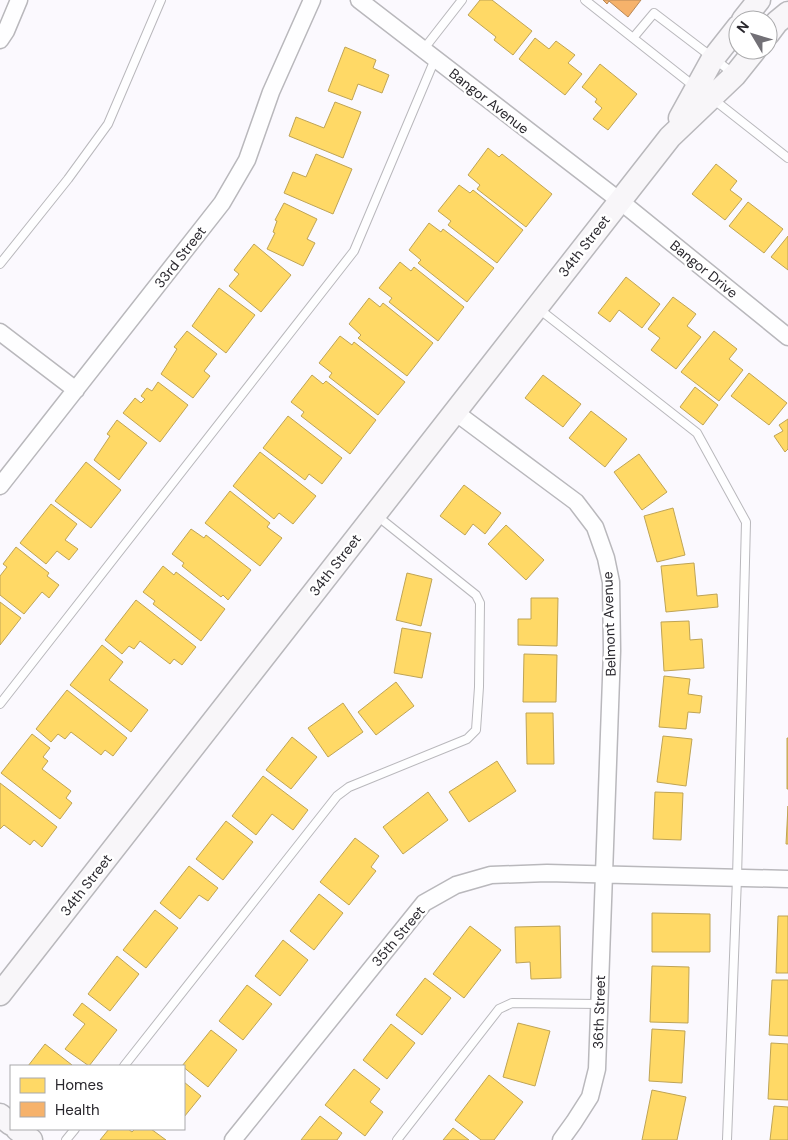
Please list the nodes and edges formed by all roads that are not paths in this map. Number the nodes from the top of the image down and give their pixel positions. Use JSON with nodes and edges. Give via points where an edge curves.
{"nodes":[{"id":1,"x":19,"y":0,"type":"edge"},
{"id":2,"x":161,"y":0,"type":"edge"},
{"id":3,"x":312,"y":0,"type":"edge"},
{"id":4,"x":359,"y":0,"type":"edge"},
{"id":5,"x":462,"y":0,"type":"edge"},
{"id":6,"x":585,"y":0,"type":"edge"},
{"id":7,"x":759,"y":0,"type":"edge"},
{"id":8,"x":751,"y":10,"type":"edge"},
{"id":9,"x":788,"y":13,"type":"edge"},
{"id":10,"x":778,"y":24,"type":"edge"},
{"id":11,"x":633,"y":38,"type":"junction"},
{"id":12,"x":0,"y":40,"type":"edge"},
{"id":13,"x":728,"y":40,"type":"edge"},
{"id":14,"x":430,"y":54,"type":"junction"},
{"id":15,"x":713,"y":59,"type":"junction"},
{"id":16,"x":747,"y":60,"type":"edge"},
{"id":17,"x":735,"y":75,"type":"junction"},
{"id":18,"x":704,"y":93,"type":"junction"},
{"id":19,"x":788,"y":158,"type":"edge"},
{"id":20,"x":620,"y":201,"type":"junction"},
{"id":21,"x":0,"y":264,"type":"edge"},
{"id":22,"x":536,"y":308,"type":"junction"},
{"id":23,"x":0,"y":332,"type":"edge"},
{"id":24,"x":788,"y":336,"type":"edge"},
{"id":25,"x":76,"y":390,"type":"junction"},
{"id":26,"x":455,"y":412,"type":"junction"},
{"id":27,"x":0,"y":486,"type":"edge"},
{"id":28,"x":375,"y":514,"type":"junction"},
{"id":29,"x":0,"y":704,"type":"edge"},
{"id":30,"x":604,"y":874,"type":"junction"},
{"id":31,"x":737,"y":878,"type":"junction"},
{"id":32,"x":788,"y":879,"type":"edge"},
{"id":33,"x":0,"y":994,"type":"edge"},
{"id":34,"x":600,"y":1004,"type":"junction"},
{"id":35,"x":125,"y":1065,"type":"edge"},
{"id":36,"x":18,"y":1130,"type":"edge"},
{"id":37,"x":74,"y":1130,"type":"edge"},
{"id":38,"x":31,"y":1140,"type":"edge"},
{"id":39,"x":66,"y":1140,"type":"edge"},
{"id":40,"x":233,"y":1140,"type":"edge"},
{"id":41,"x":397,"y":1140,"type":"edge"},
{"id":42,"x":561,"y":1140,"type":"edge"},
{"id":43,"x":726,"y":1140,"type":"edge"}],
"edges":[{"from":1,"to":12,"type":"street"},
{"from":2,"to":21,"type":"lane","via":[[108,124]]},
{"from":3,"to":25,"type":"street","name":"33rd Street","via":[[271,92],[246,160],[222,203]]},
{"from":4,"to":14,"type":"street","name":"Bangor Avenue"},
{"from":5,"to":14,"type":"lane"},
{"from":6,"to":11,"type":"lane"},
{"from":7,"to":8,"type":"main road"},
{"from":9,"to":10,"type":"main road"},
{"from":11,"to":15,"type":"lane","via":[[654,13]]},
{"from":11,"to":18,"type":"lane"},
{"from":13,"to":15,"type":"main road","name":"34th Street"},
{"from":14,"to":20,"type":"street","name":"Bangor Avenue"},
{"from":14,"to":29,"type":"lane","via":[[354,251]]},
{"from":15,"to":17,"type":"lane"},
{"from":15,"to":18,"type":"main road","name":"34th Street"},
{"from":16,"to":17,"type":"main road","name":"34th Street"},
{"from":17,"to":18,"type":"main road","name":"34th Street"},
{"from":18,"to":19,"type":"lane"},
{"from":18,"to":20,"type":"main road","name":"34th Street"},
{"from":20,"to":22,"type":"main road","name":"34th Street"},
{"from":20,"to":24,"type":"street","name":"Bangor Drive"},
{"from":22,"to":26,"type":"main road","name":"34th Street"},
{"from":22,"to":31,"type":"lane","via":[[696,433],[746,522]]},
{"from":23,"to":25,"type":"street"},
{"from":25,"to":27,"type":"street","name":"33rd Street"},
{"from":26,"to":28,"type":"main road","name":"34th Street"},
{"from":26,"to":30,"type":"street","name":"Belmont Avenue","via":[[576,502],[595,527],[606,558],[612,651]]},
{"from":28,"to":33,"type":"main road","name":"34th Street"},
{"from":28,"to":35,"type":"lane","via":[[476,595],[480,603],[476,730],[467,739],[349,787],[337,796]]},
{"from":30,"to":31,"type":"street","name":"35th Street"},
{"from":30,"to":34,"type":"street","name":"36th Street"},
{"from":30,"to":40,"type":"street","name":"35th Street","via":[[491,875],[456,885],[424,903]]},
{"from":31,"to":32,"type":"street","name":"35th Street"},
{"from":31,"to":43,"type":"lane"},
{"from":34,"to":41,"type":"lane","via":[[512,1002],[499,1009]]},
{"from":34,"to":42,"type":"street","name":"36th Street","via":[[597,1069],[590,1096]]},
{"from":36,"to":38,"type":"main road"},
{"from":37,"to":39,"type":"lane"}]}
